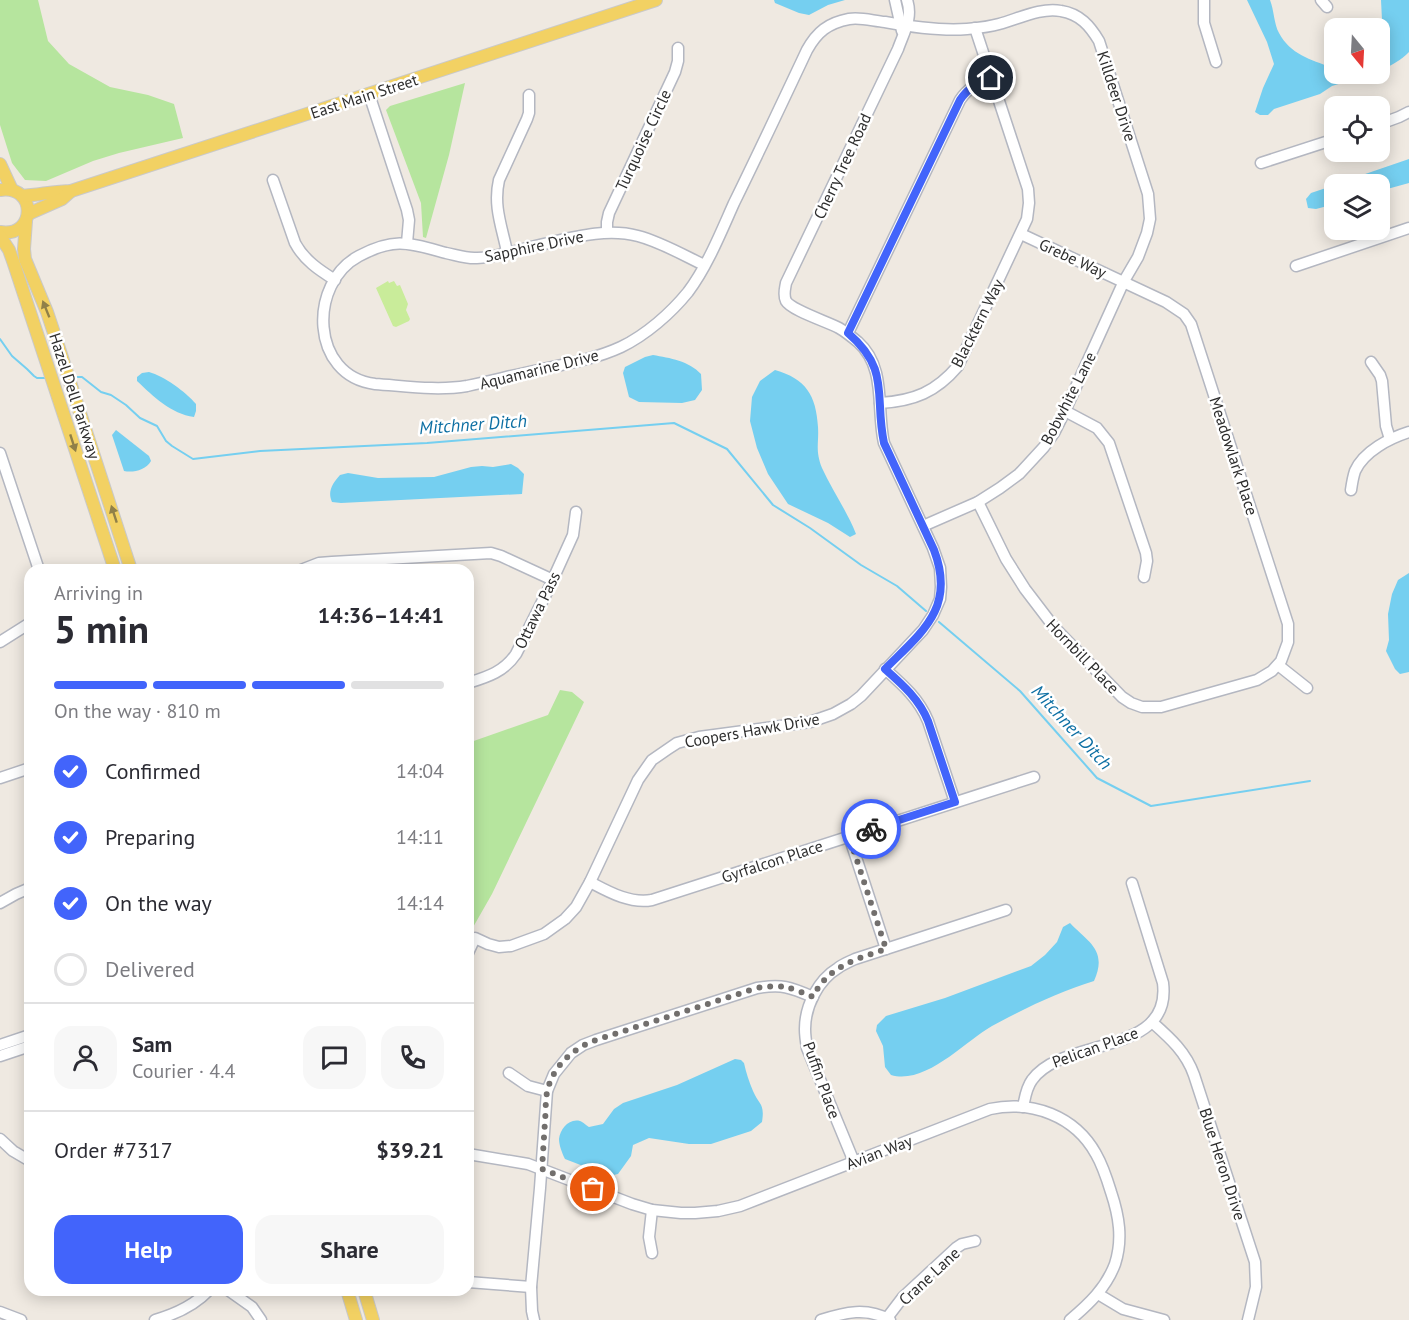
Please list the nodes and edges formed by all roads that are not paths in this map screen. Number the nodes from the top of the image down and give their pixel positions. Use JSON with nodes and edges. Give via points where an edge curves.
{"nodes":[{"id":1,"x":656,"y":0,"type":"edge"},
{"id":2,"x":895,"y":0,"type":"edge"},
{"id":3,"x":906,"y":0,"type":"edge"},
{"id":4,"x":1204,"y":0,"type":"edge"},
{"id":5,"x":904,"y":27,"type":"junction"},
{"id":6,"x":975,"y":28,"type":"junction"},
{"id":7,"x":678,"y":48,"type":"dead end"},
{"id":8,"x":1216,"y":62,"type":"dead end"},
{"id":9,"x":991,"y":78,"type":"junction"},
{"id":10,"x":369,"y":94,"type":"junction"},
{"id":11,"x":529,"y":95,"type":"dead end"},
{"id":12,"x":1409,"y":112,"type":"edge"},
{"id":13,"x":1390,"y":120,"type":"edge"},
{"id":14,"x":1324,"y":143,"type":"edge"},
{"id":15,"x":1261,"y":163,"type":"dead end"},
{"id":16,"x":0,"y":165,"type":"edge"},
{"id":17,"x":273,"y":180,"type":"dead end"},
{"id":18,"x":71,"y":191,"type":"junction"},
{"id":19,"x":11,"y":192,"type":"edge"},
{"id":20,"x":27,"y":218,"type":"junction"},
{"id":21,"x":1409,"y":228,"type":"edge"},
{"id":22,"x":607,"y":232,"type":"junction"},
{"id":23,"x":0,"y":234,"type":"edge"},
{"id":24,"x":1021,"y":234,"type":"junction"},
{"id":25,"x":407,"y":243,"type":"junction"},
{"id":26,"x":507,"y":252,"type":"junction"},
{"id":27,"x":704,"y":265,"type":"junction"},
{"id":28,"x":1296,"y":266,"type":"dead end"},
{"id":29,"x":335,"y":279,"type":"junction"},
{"id":30,"x":1124,"y":281,"type":"junction"},
{"id":31,"x":785,"y":299,"type":"joint"},
{"id":32,"x":848,"y":333,"type":"junction"},
{"id":33,"x":1371,"y":362,"type":"dead end"},
{"id":34,"x":880,"y":403,"type":"junction"},
{"id":35,"x":1065,"y":411,"type":"junction"},
{"id":36,"x":1409,"y":432,"type":"edge"},
{"id":37,"x":1390,"y":439,"type":"junction"},
{"id":38,"x":0,"y":453,"type":"edge"},
{"id":39,"x":1351,"y":490,"type":"dead end"},
{"id":40,"x":978,"y":502,"type":"junction"},
{"id":41,"x":576,"y":512,"type":"dead end"},
{"id":42,"x":923,"y":526,"type":"junction"},
{"id":43,"x":37,"y":564,"type":"edge"},
{"id":44,"x":113,"y":564,"type":"edge"},
{"id":45,"x":129,"y":564,"type":"edge"},
{"id":46,"x":316,"y":564,"type":"edge"},
{"id":47,"x":1144,"y":577,"type":"dead end"},
{"id":48,"x":553,"y":580,"type":"junction"},
{"id":49,"x":24,"y":627,"type":"edge"},
{"id":50,"x":0,"y":642,"type":"edge"},
{"id":51,"x":1278,"y":665,"type":"junction"},
{"id":52,"x":885,"y":669,"type":"junction"},
{"id":53,"x":474,"y":681,"type":"edge"},
{"id":54,"x":1307,"y":688,"type":"dead end"},
{"id":55,"x":24,"y":770,"type":"edge"},
{"id":56,"x":1034,"y":777,"type":"dead end"},
{"id":57,"x":0,"y":778,"type":"edge"},
{"id":58,"x":955,"y":802,"type":"junction"},
{"id":59,"x":849,"y":836,"type":"junction"},
{"id":60,"x":590,"y":882,"type":"junction"},
{"id":61,"x":1132,"y":883,"type":"dead end"},
{"id":62,"x":24,"y":891,"type":"edge"},
{"id":63,"x":0,"y":902,"type":"edge"},
{"id":64,"x":1006,"y":910,"type":"dead end"},
{"id":65,"x":474,"y":940,"type":"edge"},
{"id":66,"x":886,"y":949,"type":"junction"},
{"id":67,"x":813,"y":997,"type":"junction"},
{"id":68,"x":1152,"y":1022,"type":"junction"},
{"id":69,"x":24,"y":1037,"type":"edge"},
{"id":70,"x":0,"y":1045,"type":"edge"},
{"id":71,"x":24,"y":1048,"type":"edge"},
{"id":72,"x":0,"y":1056,"type":"edge"},
{"id":73,"x":509,"y":1073,"type":"dead end"},
{"id":74,"x":547,"y":1091,"type":"junction"},
{"id":75,"x":1023,"y":1107,"type":"junction"},
{"id":76,"x":0,"y":1139,"type":"edge"},
{"id":77,"x":474,"y":1155,"type":"edge"},
{"id":78,"x":24,"y":1157,"type":"edge"},
{"id":79,"x":854,"y":1162,"type":"junction"},
{"id":80,"x":542,"y":1169,"type":"junction"},
{"id":81,"x":652,"y":1210,"type":"junction"},
{"id":82,"x":975,"y":1242,"type":"dead end"},
{"id":83,"x":652,"y":1253,"type":"dead end"},
{"id":84,"x":474,"y":1282,"type":"edge"},
{"id":85,"x":531,"y":1287,"type":"junction"},
{"id":86,"x":1098,"y":1294,"type":"junction"},
{"id":87,"x":203,"y":1296,"type":"edge"},
{"id":88,"x":236,"y":1296,"type":"edge"},
{"id":89,"x":349,"y":1296,"type":"edge"},
{"id":90,"x":366,"y":1296,"type":"edge"},
{"id":91,"x":0,"y":1312,"type":"edge"},
{"id":92,"x":888,"y":1319,"type":"edge"},
{"id":93,"x":21,"y":1320,"type":"edge"},
{"id":94,"x":155,"y":1320,"type":"edge"},
{"id":95,"x":261,"y":1320,"type":"edge"},
{"id":96,"x":356,"y":1320,"type":"edge"},
{"id":97,"x":373,"y":1320,"type":"edge"},
{"id":98,"x":534,"y":1320,"type":"edge"},
{"id":99,"x":821,"y":1320,"type":"edge"},
{"id":100,"x":1070,"y":1320,"type":"edge"},
{"id":101,"x":1164,"y":1320,"type":"edge"},
{"id":102,"x":1248,"y":1320,"type":"edge"}],
"edges":[{"from":1,"to":10,"type":"main road","name":"East Main Street"},
{"from":2,"to":5,"type":"street"},
{"from":3,"to":5,"type":"street","name":"Cherry Tree Road","via":[[910,14]]},
{"from":4,"to":8,"type":"street","via":[[1204,23]]},
{"from":5,"to":6,"type":"street","name":"Killdeer Drive"},
{"from":5,"to":27,"type":"street","name":"Aquamarine Drive","via":[[850,19],[828,26],[814,38]]},
{"from":5,"to":31,"type":"street","name":"Cherry Tree Road","via":[[898,49],[786,283]]},
{"from":6,"to":9,"type":"street","name":"Blacktern Way"},
{"from":6,"to":30,"type":"street","name":"Killdeer Drive","via":[[1060,10],[1080,18],[1094,32],[1150,206],[1147,233]]},
{"from":7,"to":22,"type":"street","name":"Turquoise Circle","via":[[675,72],[609,213]]},
{"from":9,"to":24,"type":"street","name":"Blacktern Way","via":[[1028,189],[1028,219]]},
{"from":9,"to":32,"type":"street","via":[[977,82],[960,100]]},
{"from":10,"to":18,"type":"main road","name":"East Main Street"},
{"from":10,"to":25,"type":"street","via":[[407,210]]},
{"from":11,"to":26,"type":"street","via":[[527,119],[497,188],[496,203]]},
{"from":12,"to":13,"type":"street"},
{"from":14,"to":15,"type":"street"},
{"from":16,"to":19,"type":"main road"},
{"from":17,"to":29,"type":"street","via":[[299,251]]},
{"from":18,"to":19,"type":"main road","name":"East Main Street","via":[[39,195]]},
{"from":18,"to":20,"type":"main road","name":"East Main Street"},
{"from":19,"to":20,"type":"main road","via":[[27,206]]},
{"from":20,"to":23,"type":"main road","name":"East Main Street","via":[[21,227]]},
{"from":45,"to":20,"type":"main road","name":"Hazel Dell Parkway","one_way":true,"via":[[47,312],[25,259]]},
{"from":21,"to":28,"type":"street"},
{"from":22,"to":26,"type":"street","name":"Sapphire Drive"},
{"from":22,"to":27,"type":"street","name":"Sapphire Drive","via":[[648,239]]},
{"from":23,"to":44,"type":"main road","name":"Hazel Dell Parkway","one_way":true,"via":[[14,264]]},
{"from":24,"to":30,"type":"street","name":"Grebe Way"},
{"from":24,"to":34,"type":"street","name":"Blacktern Way","via":[[951,374],[913,399]]},
{"from":25,"to":26,"type":"street","name":"Sapphire Drive","via":[[469,258]]},
{"from":25,"to":29,"type":"street","name":"Sapphire Drive","via":[[389,244],[357,257]]},
{"from":27,"to":29,"type":"street","name":"Aquamarine Drive","via":[[672,310],[622,346],[578,362],[453,389],[366,383],[345,373],[331,356],[323,328],[324,307]]},
{"from":30,"to":35,"type":"street","name":"Bobwhite Lane"},
{"from":30,"to":51,"type":"street","name":"Meadowlark Place","via":[[1176,308],[1191,324],[1288,624],[1288,642]]},
{"from":31,"to":32,"type":"street","name":"Coopers Hawk Drive","via":[[793,307]]},
{"from":32,"to":34,"type":"street","name":"Coopers Hawk Drive","via":[[871,360]]},
{"from":33,"to":37,"type":"street","via":[[1382,381]]},
{"from":34,"to":42,"type":"street","name":"Coopers Hawk Drive","via":[[884,443]]},
{"from":35,"to":40,"type":"street","name":"Bobwhite Lane","via":[[1033,460],[1000,489]]},
{"from":35,"to":47,"type":"street","via":[[1097,428],[1109,443],[1146,553]]},
{"from":36,"to":37,"type":"street"},
{"from":37,"to":39,"type":"street","via":[[1361,461]]},
{"from":38,"to":43,"type":"street"},
{"from":40,"to":42,"type":"street","name":"Bobwhite Lane"},
{"from":40,"to":51,"type":"street","name":"Hornbill Place","via":[[1012,569],[1045,616],[1131,703],[1148,708],[1167,706],[1257,680]]},
{"from":41,"to":48,"type":"street","name":"Ottawa Pass","via":[[573,535]]},
{"from":42,"to":52,"type":"street","name":"Coopers Hawk Drive","via":[[940,568],[940,599],[923,630]]},
{"from":46,"to":48,"type":"street","via":[[491,554]]},
{"from":48,"to":53,"type":"street","name":"Ottawa Pass","via":[[510,663]]},
{"from":49,"to":50,"type":"street"},
{"from":51,"to":54,"type":"street"},
{"from":52,"to":58,"type":"street","via":[[923,708]]},
{"from":52,"to":60,"type":"street","name":"Coopers Hawk Drive","via":[[861,696],[833,714],[810,722],[699,737],[677,743],[660,754],[638,780]]},
{"from":55,"to":57,"type":"street"},
{"from":56,"to":58,"type":"street","name":"Gyrfalcon Place"},
{"from":58,"to":59,"type":"street","name":"Gyrfalcon Place"},
{"from":59,"to":60,"type":"street","name":"Gyrfalcon Place","via":[[644,901],[626,899]]},
{"from":59,"to":66,"type":"street"},
{"from":60,"to":65,"type":"street","name":"Coopers Hawk Drive","via":[[576,907],[544,934],[511,946]]},
{"from":61,"to":68,"type":"street","name":"Pelican Place","via":[[1163,983],[1161,1006]]},
{"from":62,"to":63,"type":"street"},
{"from":64,"to":66,"type":"street","name":"Puffin Place"},
{"from":66,"to":67,"type":"street","name":"Puffin Place","via":[[837,968],[824,979]]},
{"from":67,"to":74,"type":"street","via":[[784,986],[757,988],[596,1040],[571,1053],[554,1074]]},
{"from":67,"to":79,"type":"street","name":"Puffin Place","via":[[805,1029],[807,1048]]},
{"from":68,"to":75,"type":"street","name":"Pelican Place","via":[[1130,1037],[1046,1066],[1029,1084]]},
{"from":68,"to":102,"type":"street","name":"Blue Heron Drive","via":[[1174,1042],[1192,1069],[1255,1262],[1256,1287]]},
{"from":69,"to":70,"type":"street"},
{"from":71,"to":72,"type":"street"},
{"from":73,"to":74,"type":"street","via":[[528,1086]]},
{"from":74,"to":80,"type":"street"},
{"from":75,"to":79,"type":"street","name":"Avian Way","via":[[983,1111]]},
{"from":75,"to":86,"type":"street","name":"Avian Way","via":[[1050,1113],[1068,1123],[1086,1140],[1101,1163],[1117,1211],[1119,1238],[1114,1264]]},
{"from":76,"to":78,"type":"street"},
{"from":77,"to":80,"type":"street","name":"Avian Way"},
{"from":79,"to":81,"type":"street","name":"Avian Way","via":[[729,1209],[695,1214]]},
{"from":80,"to":81,"type":"street","name":"Avian Way"},
{"from":80,"to":85,"type":"street"},
{"from":81,"to":83,"type":"street"},
{"from":82,"to":92,"type":"street","name":"Crane Lane","via":[[956,1248],[903,1297]]},
{"from":84,"to":85,"type":"street"},
{"from":85,"to":98,"type":"street"},
{"from":86,"to":100,"type":"street","name":"Avian Way"},
{"from":86,"to":101,"type":"street","via":[[1123,1309]]},
{"from":87,"to":94,"type":"street","via":[[187,1308]]},
{"from":88,"to":95,"type":"street"},
{"from":89,"to":96,"type":"main road"},
{"from":90,"to":97,"type":"main road"},
{"from":91,"to":93,"type":"street"},
{"from":92,"to":99,"type":"street","via":[[852,1312]]}]}
